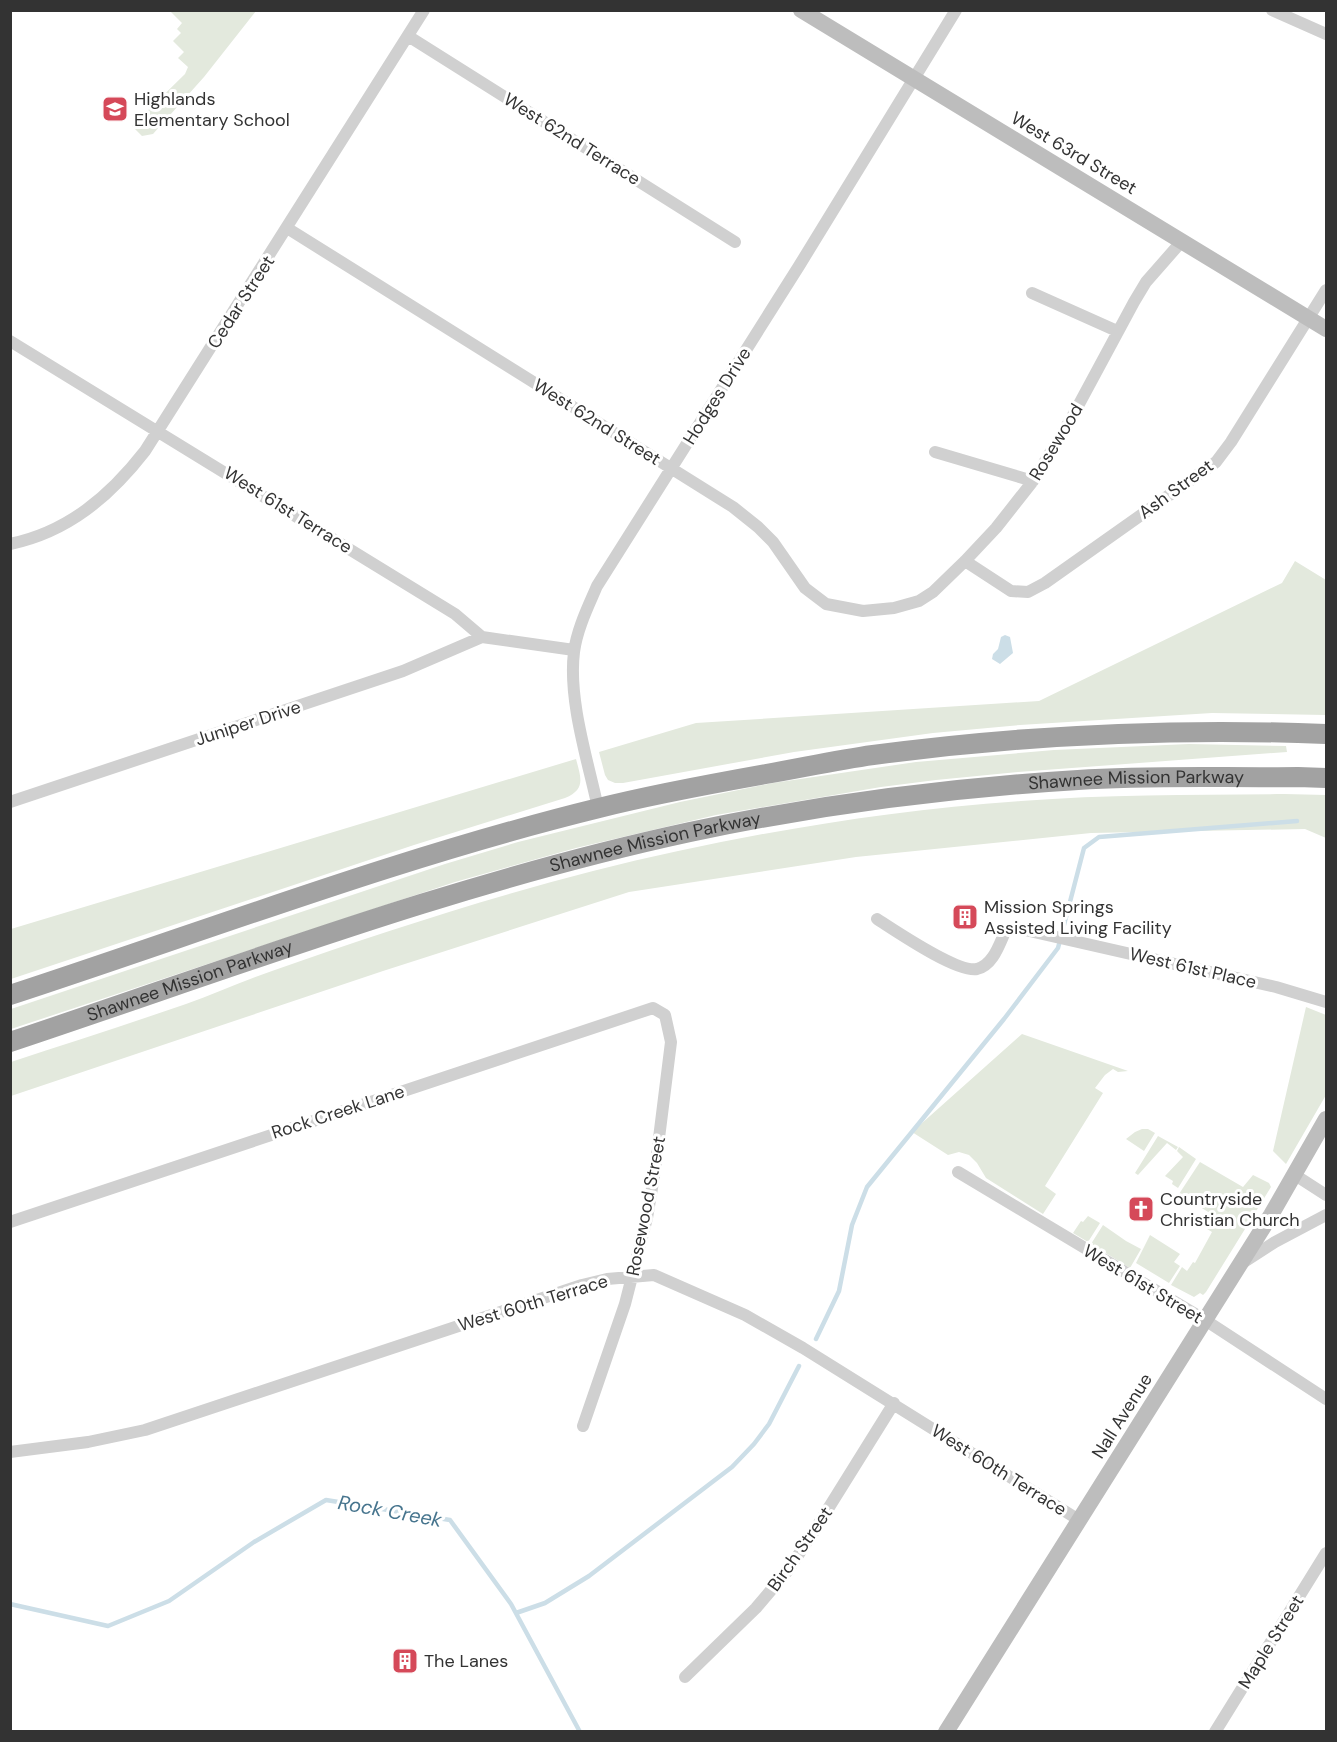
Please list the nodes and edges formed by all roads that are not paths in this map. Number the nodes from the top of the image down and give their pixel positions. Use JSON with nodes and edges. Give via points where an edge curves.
{"nodes":[{"id":1,"x":424,"y":10,"type":"edge"},
{"id":2,"x":801,"y":10,"type":"edge"},
{"id":3,"x":956,"y":10,"type":"edge"},
{"id":4,"x":1272,"y":10,"type":"edge"},
{"id":5,"x":1326,"y":34,"type":"edge"},
{"id":6,"x":408,"y":36,"type":"junction"},
{"id":7,"x":914,"y":79,"type":"junction"},
{"id":8,"x":287,"y":228,"type":"junction"},
{"id":9,"x":1182,"y":241,"type":"junction"},
{"id":10,"x":735,"y":242,"type":"dead end"},
{"id":11,"x":1326,"y":290,"type":"edge"},
{"id":12,"x":1032,"y":293,"type":"dead end"},
{"id":13,"x":1308,"y":318,"type":"junction"},
{"id":14,"x":1326,"y":329,"type":"edge"},
{"id":15,"x":1118,"y":331,"type":"junction"},
{"id":16,"x":10,"y":341,"type":"edge"},
{"id":17,"x":158,"y":430,"type":"junction"},
{"id":18,"x":935,"y":452,"type":"dead end"},
{"id":19,"x":671,"y":468,"type":"junction"},
{"id":20,"x":1033,"y":481,"type":"junction"},
{"id":21,"x":10,"y":544,"type":"edge"},
{"id":22,"x":965,"y":561,"type":"junction"},
{"id":23,"x":894,"y":609,"type":"joint"},
{"id":24,"x":482,"y":637,"type":"junction"},
{"id":25,"x":574,"y":651,"type":"junction"},
{"id":26,"x":1326,"y":734,"type":"edge"},
{"id":27,"x":1326,"y":778,"type":"edge"},
{"id":28,"x":10,"y":802,"type":"edge"},
{"id":29,"x":598,"y":808,"type":"junction"},
{"id":30,"x":877,"y":919,"type":"dead end"},
{"id":31,"x":10,"y":995,"type":"edge"},
{"id":32,"x":1326,"y":1002,"type":"edge"},
{"id":33,"x":665,"y":1015,"type":"joint"},
{"id":34,"x":10,"y":1042,"type":"edge"},
{"id":35,"x":1326,"y":1119,"type":"edge"},
{"id":36,"x":958,"y":1172,"type":"dead end"},
{"id":37,"x":1295,"y":1175,"type":"junction"},
{"id":38,"x":1326,"y":1194,"type":"edge"},
{"id":39,"x":1326,"y":1215,"type":"edge"},
{"id":40,"x":10,"y":1222,"type":"edge"},
{"id":41,"x":1237,"y":1269,"type":"junction"},
{"id":42,"x":633,"y":1275,"type":"junction"},
{"id":43,"x":1205,"y":1320,"type":"junction"},
{"id":44,"x":1326,"y":1399,"type":"edge"},
{"id":45,"x":894,"y":1403,"type":"junction"},
{"id":46,"x":583,"y":1426,"type":"dead end"},
{"id":47,"x":10,"y":1452,"type":"edge"},
{"id":48,"x":1079,"y":1520,"type":"junction"},
{"id":49,"x":1326,"y":1554,"type":"edge"},
{"id":50,"x":685,"y":1677,"type":"dead end"},
{"id":51,"x":946,"y":1731,"type":"edge"},
{"id":52,"x":1215,"y":1731,"type":"edge"}],
"edges":[{"from":1,"to":6,"type":"street","name":"Cedar Street"},
{"from":2,"to":7,"type":"main road","name":"West 63rd Street"},
{"from":3,"to":7,"type":"street","name":"Hodges Drive"},
{"from":4,"to":5,"type":"street"},
{"from":6,"to":8,"type":"street","name":"Cedar Street"},
{"from":6,"to":10,"type":"street","name":"West 62nd Terrace"},
{"from":7,"to":9,"type":"main road","name":"West 63rd Street"},
{"from":7,"to":19,"type":"street","name":"Hodges Drive"},
{"from":8,"to":17,"type":"street","name":"Cedar Street"},
{"from":8,"to":19,"type":"street","name":"West 62nd Street"},
{"from":9,"to":13,"type":"main road","name":"West 63rd Street"},
{"from":9,"to":15,"type":"street","name":"Rosewood","via":[[1146,282]]},
{"from":11,"to":13,"type":"street","name":"Ash Street"},
{"from":12,"to":15,"type":"street"},
{"from":13,"to":14,"type":"main road","name":"West 63rd Street"},
{"from":13,"to":22,"type":"street","name":"Ash Street","via":[[1216,462],[1178,489],[1028,592],[1011,591]]},
{"from":15,"to":20,"type":"street","name":"Rosewood"},
{"from":16,"to":17,"type":"street","name":"West 61st Terrace"},
{"from":17,"to":21,"type":"street","name":"Cedar Street","via":[[108,494],[73,519]]},
{"from":17,"to":24,"type":"street","name":"West 61st Terrace","via":[[455,614]]},
{"from":18,"to":20,"type":"street"},
{"from":19,"to":23,"type":"street","name":"West 62nd Street","via":[[758,527],[805,588],[826,604],[863,611]]},
{"from":19,"to":25,"type":"street","name":"Hodges Drive","via":[[597,586]]},
{"from":20,"to":22,"type":"street","name":"Rosewood"},
{"from":22,"to":23,"type":"street","name":"Rosewood","via":[[933,592]]},
{"from":24,"to":25,"type":"street"},
{"from":24,"to":28,"type":"street","name":"Juniper Drive","via":[[403,671]]},
{"from":25,"to":29,"type":"street","name":"Hodges Drive","via":[[574,694]]},
{"from":26,"to":29,"type":"highway","via":[[1170,732],[955,746],[674,790]]},
{"from":27,"to":34,"type":"highway","name":"Shawnee Mission Parkway","via":[[1082,780],[980,788],[879,800],[693,831],[542,868],[398,911]]},
{"from":29,"to":31,"type":"highway","via":[[405,863]]},
{"from":30,"to":32,"type":"street","name":"West 61st Place","via":[[968,969],[979,969],[991,960],[1005,933],[1017,928]]},
{"from":33,"to":40,"type":"street","name":"Rock Creek Lane","via":[[653,1008],[632,1014]]},
{"from":33,"to":42,"type":"street","name":"Rosewood Street","via":[[671,1041],[668,1079],[649,1208]]},
{"from":35,"to":37,"type":"main road","name":"Nall Avenue"},
{"from":36,"to":43,"type":"street","name":"West 61st Street"},
{"from":37,"to":38,"type":"street"},
{"from":37,"to":41,"type":"main road","name":"Nall Avenue"},
{"from":39,"to":41,"type":"street","via":[[1253,1254]]},
{"from":41,"to":43,"type":"main road","name":"Nall Avenue"},
{"from":42,"to":45,"type":"street","name":"West 60th Terrace","via":[[654,1275],[745,1315]]},
{"from":42,"to":46,"type":"street","name":"Rosewood Street"},
{"from":42,"to":47,"type":"street","name":"West 60th Terrace","via":[[582,1285],[145,1430]]},
{"from":43,"to":44,"type":"street","name":"West 61st Street"},
{"from":43,"to":48,"type":"main road","name":"Nall Avenue"},
{"from":45,"to":48,"type":"street","name":"West 60th Terrace"},
{"from":45,"to":50,"type":"street","name":"Birch Street","via":[[789,1569],[756,1608]]},
{"from":48,"to":51,"type":"main road","name":"Nall Avenue"},
{"from":49,"to":52,"type":"street","name":"Maple Street"}]}
